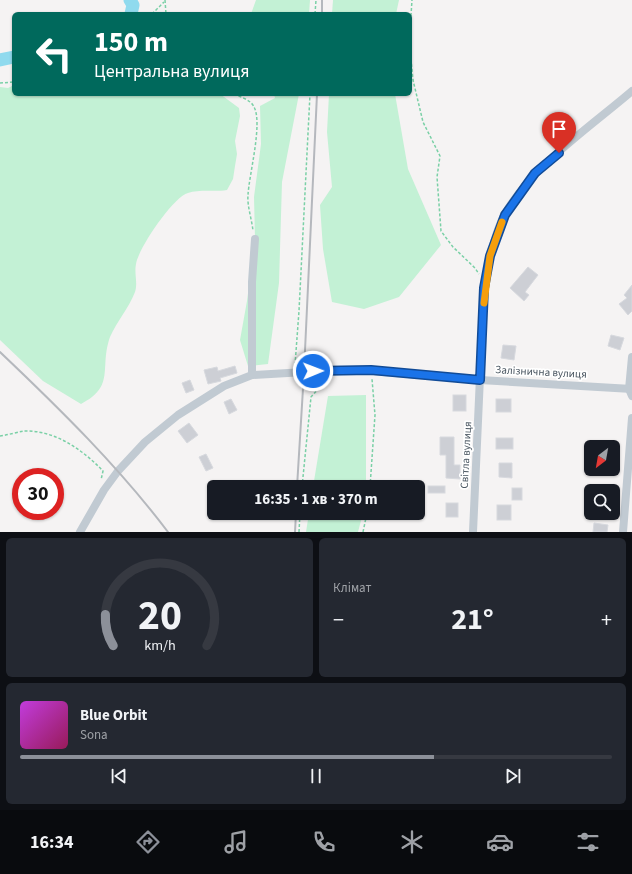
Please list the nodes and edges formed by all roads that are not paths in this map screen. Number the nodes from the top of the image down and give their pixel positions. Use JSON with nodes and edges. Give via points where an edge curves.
{"nodes":[{"id":1,"x":632,"y":91,"type":"edge"},
{"id":2,"x":255,"y":239,"type":"road end"},
{"id":3,"x":632,"y":357,"type":"edge"},
{"id":4,"x":252,"y":375,"type":"junction"},
{"id":5,"x":480,"y":380,"type":"junction"},
{"id":6,"x":631,"y":391,"type":"edge"},
{"id":7,"x":632,"y":418,"type":"edge"},
{"id":8,"x":80,"y":532,"type":"edge"},
{"id":9,"x":473,"y":532,"type":"edge"},
{"id":10,"x":623,"y":532,"type":"edge"}],
"edges":[{"from":1,"to":5,"type":"street","name":"Світла вулиця","via":[[535,173],[505,215],[490,256],[484,288]]},
{"from":2,"to":4,"type":"street","via":[[252,282]]},
{"from":3,"to":6,"type":"street"},
{"from":4,"to":5,"type":"street","name":"Залізнична вулиця","via":[[371,370]]},
{"from":4,"to":8,"type":"street","name":"Залізнична вулиця","via":[[224,386],[178,415],[145,442],[104,490]]},
{"from":5,"to":6,"type":"street","name":"Залізнична вулиця"},
{"from":5,"to":9,"type":"street","name":"Світла вулиця"},
{"from":7,"to":10,"type":"street"}]}
